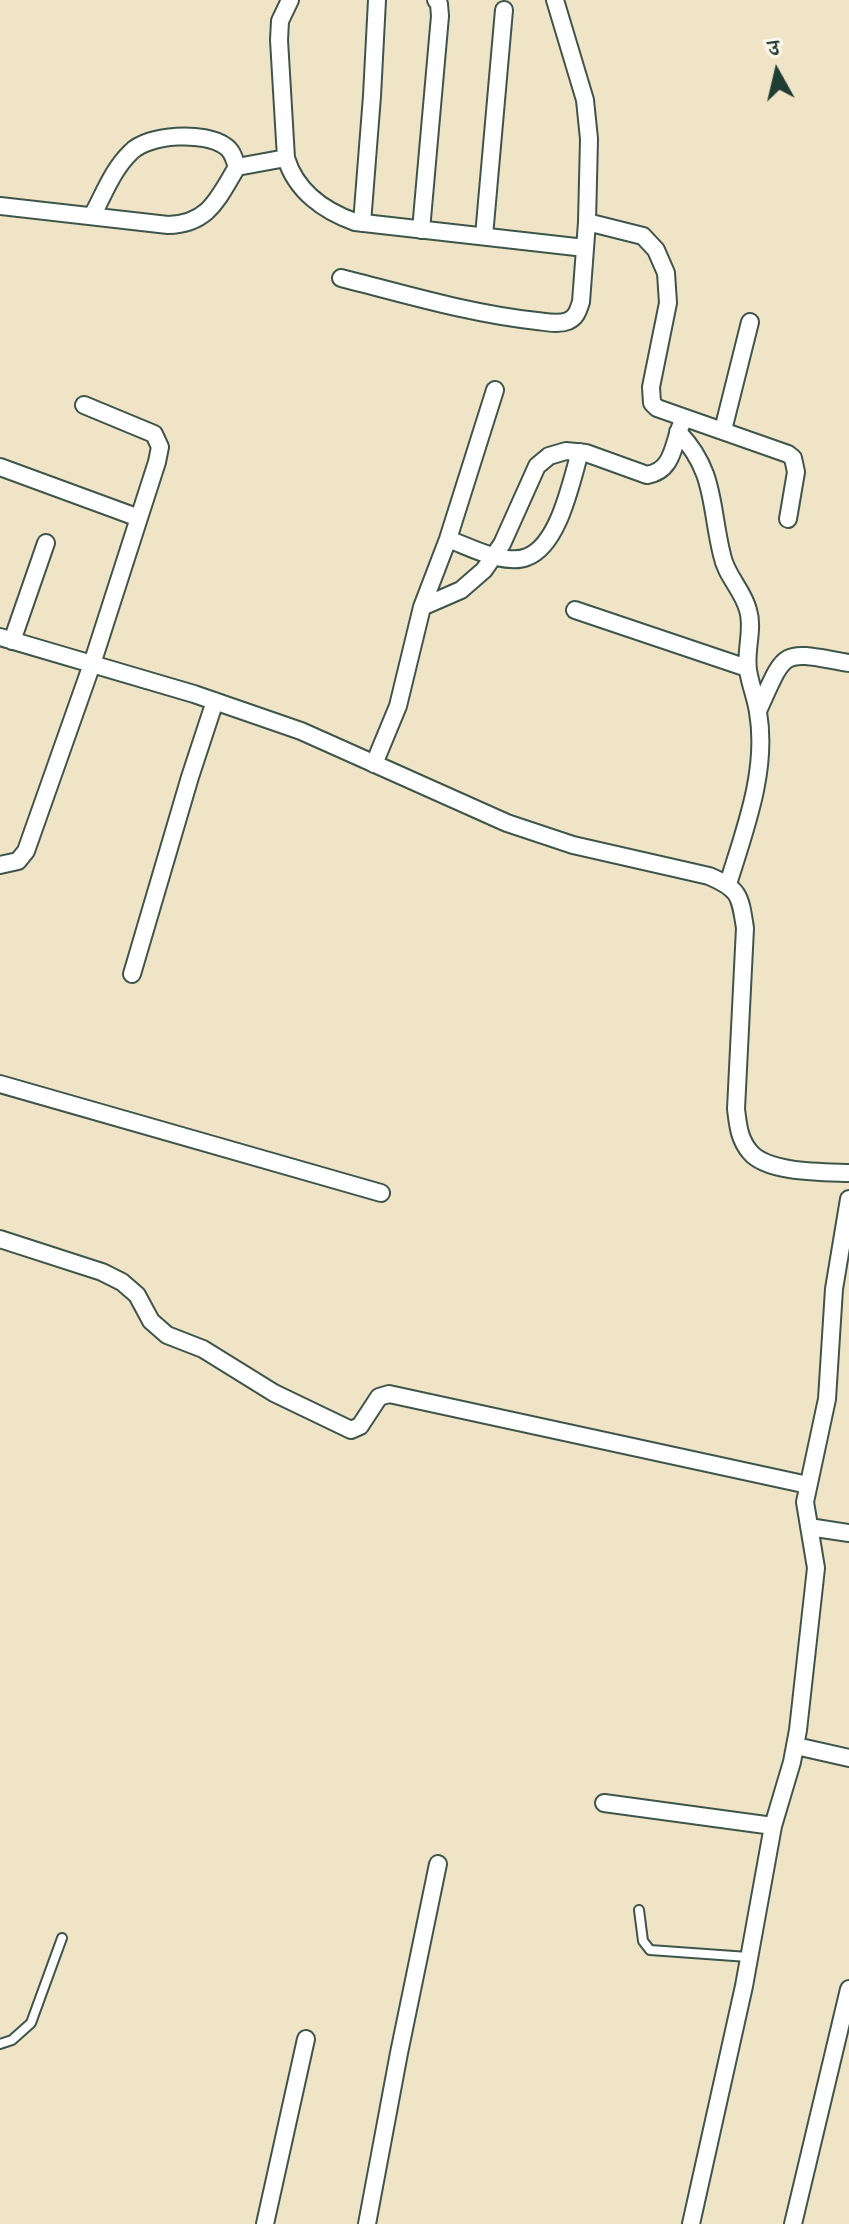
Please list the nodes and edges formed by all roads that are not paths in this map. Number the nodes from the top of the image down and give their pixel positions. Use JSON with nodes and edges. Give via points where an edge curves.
{"nodes":[{"id":1,"x":290,"y":0,"type":"edge"},
{"id":2,"x":377,"y":0,"type":"edge"},
{"id":3,"x":436,"y":0,"type":"edge"},
{"id":4,"x":555,"y":0,"type":"edge"},
{"id":5,"x":504,"y":10,"type":"dead end"},
{"id":6,"x":286,"y":158,"type":"junction"},
{"id":7,"x":237,"y":167,"type":"junction"},
{"id":8,"x":0,"y":206,"type":"edge"},
{"id":9,"x":92,"y":216,"type":"junction"},
{"id":10,"x":587,"y":222,"type":"junction"},
{"id":11,"x":362,"y":223,"type":"junction"},
{"id":12,"x":421,"y":230,"type":"junction"},
{"id":13,"x":484,"y":236,"type":"junction"},
{"id":14,"x":585,"y":248,"type":"junction"},
{"id":15,"x":341,"y":278,"type":"dead end"},
{"id":16,"x":750,"y":322,"type":"dead end"},
{"id":17,"x":495,"y":390,"type":"dead end"},
{"id":18,"x":84,"y":405,"type":"dead end"},
{"id":19,"x":681,"y":425,"type":"junction"},
{"id":20,"x":723,"y":430,"type":"junction"},
{"id":21,"x":580,"y":452,"type":"junction"},
{"id":22,"x":0,"y":467,"type":"edge"},
{"id":23,"x":139,"y":518,"type":"junction"},
{"id":24,"x":788,"y":519,"type":"dead end"},
{"id":25,"x":448,"y":539,"type":"junction"},
{"id":26,"x":46,"y":543,"type":"dead end"},
{"id":27,"x":493,"y":557,"type":"junction"},
{"id":28,"x":422,"y":607,"type":"junction"},
{"id":29,"x":575,"y":610,"type":"dead end"},
{"id":30,"x":6,"y":639,"type":"edge"},
{"id":31,"x":849,"y":663,"type":"edge"},
{"id":32,"x":92,"y":664,"type":"junction"},
{"id":33,"x":747,"y":668,"type":"junction"},
{"id":34,"x":215,"y":701,"type":"junction"},
{"id":35,"x":758,"y":711,"type":"junction"},
{"id":36,"x":374,"y":764,"type":"junction"},
{"id":37,"x":0,"y":865,"type":"edge"},
{"id":38,"x":728,"y":884,"type":"junction"},
{"id":39,"x":132,"y":974,"type":"dead end"},
{"id":40,"x":0,"y":1084,"type":"edge"},
{"id":41,"x":849,"y":1173,"type":"edge"},
{"id":42,"x":381,"y":1193,"type":"dead end"},
{"id":43,"x":849,"y":1199,"type":"edge"},
{"id":44,"x":0,"y":1239,"type":"edge"},
{"id":45,"x":808,"y":1485,"type":"junction"},
{"id":46,"x":809,"y":1527,"type":"junction"},
{"id":47,"x":849,"y":1533,"type":"edge"},
{"id":48,"x":796,"y":1746,"type":"junction"},
{"id":49,"x":849,"y":1758,"type":"edge"},
{"id":50,"x":604,"y":1803,"type":"dead end"},
{"id":51,"x":773,"y":1826,"type":"junction"},
{"id":52,"x":438,"y":1864,"type":"dead end"},
{"id":53,"x":639,"y":1910,"type":"dead end"},
{"id":54,"x":62,"y":1938,"type":"dead end"},
{"id":55,"x":748,"y":1957,"type":"junction"},
{"id":56,"x":848,"y":1997,"type":"edge"},
{"id":57,"x":306,"y":2039,"type":"dead end"},
{"id":58,"x":0,"y":2044,"type":"edge"},
{"id":59,"x":265,"y":2224,"type":"edge"},
{"id":60,"x":367,"y":2224,"type":"edge"},
{"id":61,"x":691,"y":2224,"type":"edge"},
{"id":62,"x":793,"y":2224,"type":"edge"}],
"edges":[{"from":1,"to":6,"type":"street","via":[[280,21],[279,40]]},
{"from":2,"to":11,"type":"street"},
{"from":3,"to":12,"type":"street","via":[[440,16]]},
{"from":4,"to":10,"type":"street","via":[[585,100]]},
{"from":5,"to":13,"type":"street"},
{"from":6,"to":7,"type":"street"},
{"from":6,"to":11,"type":"street","via":[[298,186],[337,216]]},
{"from":7,"to":9,"type":"street","via":[[216,203],[183,225]]},
{"from":7,"to":9,"type":"street","via":[[226,146],[212,140],[195,136],[149,142],[133,149],[117,169]]},
{"from":8,"to":9,"type":"street"},
{"from":10,"to":14,"type":"street"},
{"from":10,"to":19,"type":"street","via":[[643,236],[656,250],[666,273],[668,303],[650,395],[657,408]]},
{"from":11,"to":12,"type":"street"},
{"from":12,"to":13,"type":"street"},
{"from":13,"to":14,"type":"street"},
{"from":14,"to":15,"type":"street","via":[[578,313],[557,323],[459,308]]},
{"from":16,"to":20,"type":"street"},
{"from":17,"to":25,"type":"street"},
{"from":18,"to":23,"type":"street","via":[[154,434],[160,447]]},
{"from":19,"to":20,"type":"street"},
{"from":19,"to":21,"type":"street","via":[[665,468],[657,473],[647,475]]},
{"from":19,"to":33,"type":"street","via":[[708,483],[726,570],[750,614]]},
{"from":20,"to":24,"type":"street","via":[[793,458],[796,472]]},
{"from":21,"to":27,"type":"street","via":[[549,456],[537,466]]},
{"from":21,"to":27,"type":"street","via":[[548,541],[526,558]]},
{"from":22,"to":23,"type":"street"},
{"from":23,"to":32,"type":"street"},
{"from":25,"to":27,"type":"street"},
{"from":25,"to":28,"type":"street"},
{"from":26,"to":30,"type":"street"},
{"from":27,"to":28,"type":"street","via":[[461,590]]},
{"from":28,"to":36,"type":"street","via":[[398,706]]},
{"from":29,"to":33,"type":"street"},
{"from":30,"to":32,"type":"street"},
{"from":31,"to":35,"type":"street","via":[[802,655],[786,658]]},
{"from":32,"to":34,"type":"street"},
{"from":32,"to":37,"type":"street","via":[[26,851],[18,861]]},
{"from":33,"to":35,"type":"street"},
{"from":34,"to":36,"type":"street"},
{"from":34,"to":39,"type":"street"},
{"from":35,"to":38,"type":"street","via":[[759,773]]},
{"from":36,"to":38,"type":"street","via":[[507,823]]},
{"from":38,"to":41,"type":"street","via":[[741,904],[745,928],[736,1109],[743,1142],[752,1155],[769,1163]]},
{"from":40,"to":42,"type":"street"},
{"from":43,"to":45,"type":"street","via":[[834,1289],[827,1399]]},
{"from":44,"to":45,"type":"street","via":[[122,1282],[167,1335],[203,1349],[345,1428],[358,1428],[379,1397],[389,1394]]},
{"from":45,"to":46,"type":"street"},
{"from":46,"to":47,"type":"street"},
{"from":46,"to":48,"type":"street","via":[[815,1584]]},
{"from":48,"to":49,"type":"street"},
{"from":48,"to":51,"type":"street"},
{"from":50,"to":51,"type":"street"},
{"from":51,"to":55,"type":"street"},
{"from":52,"to":60,"type":"street"},
{"from":53,"to":55,"type":"lane","via":[[643,1941],[650,1950]]},
{"from":54,"to":58,"type":"lane","via":[[31,2023]]},
{"from":55,"to":61,"type":"street"},
{"from":56,"to":62,"type":"street"},
{"from":57,"to":59,"type":"street"}]}
